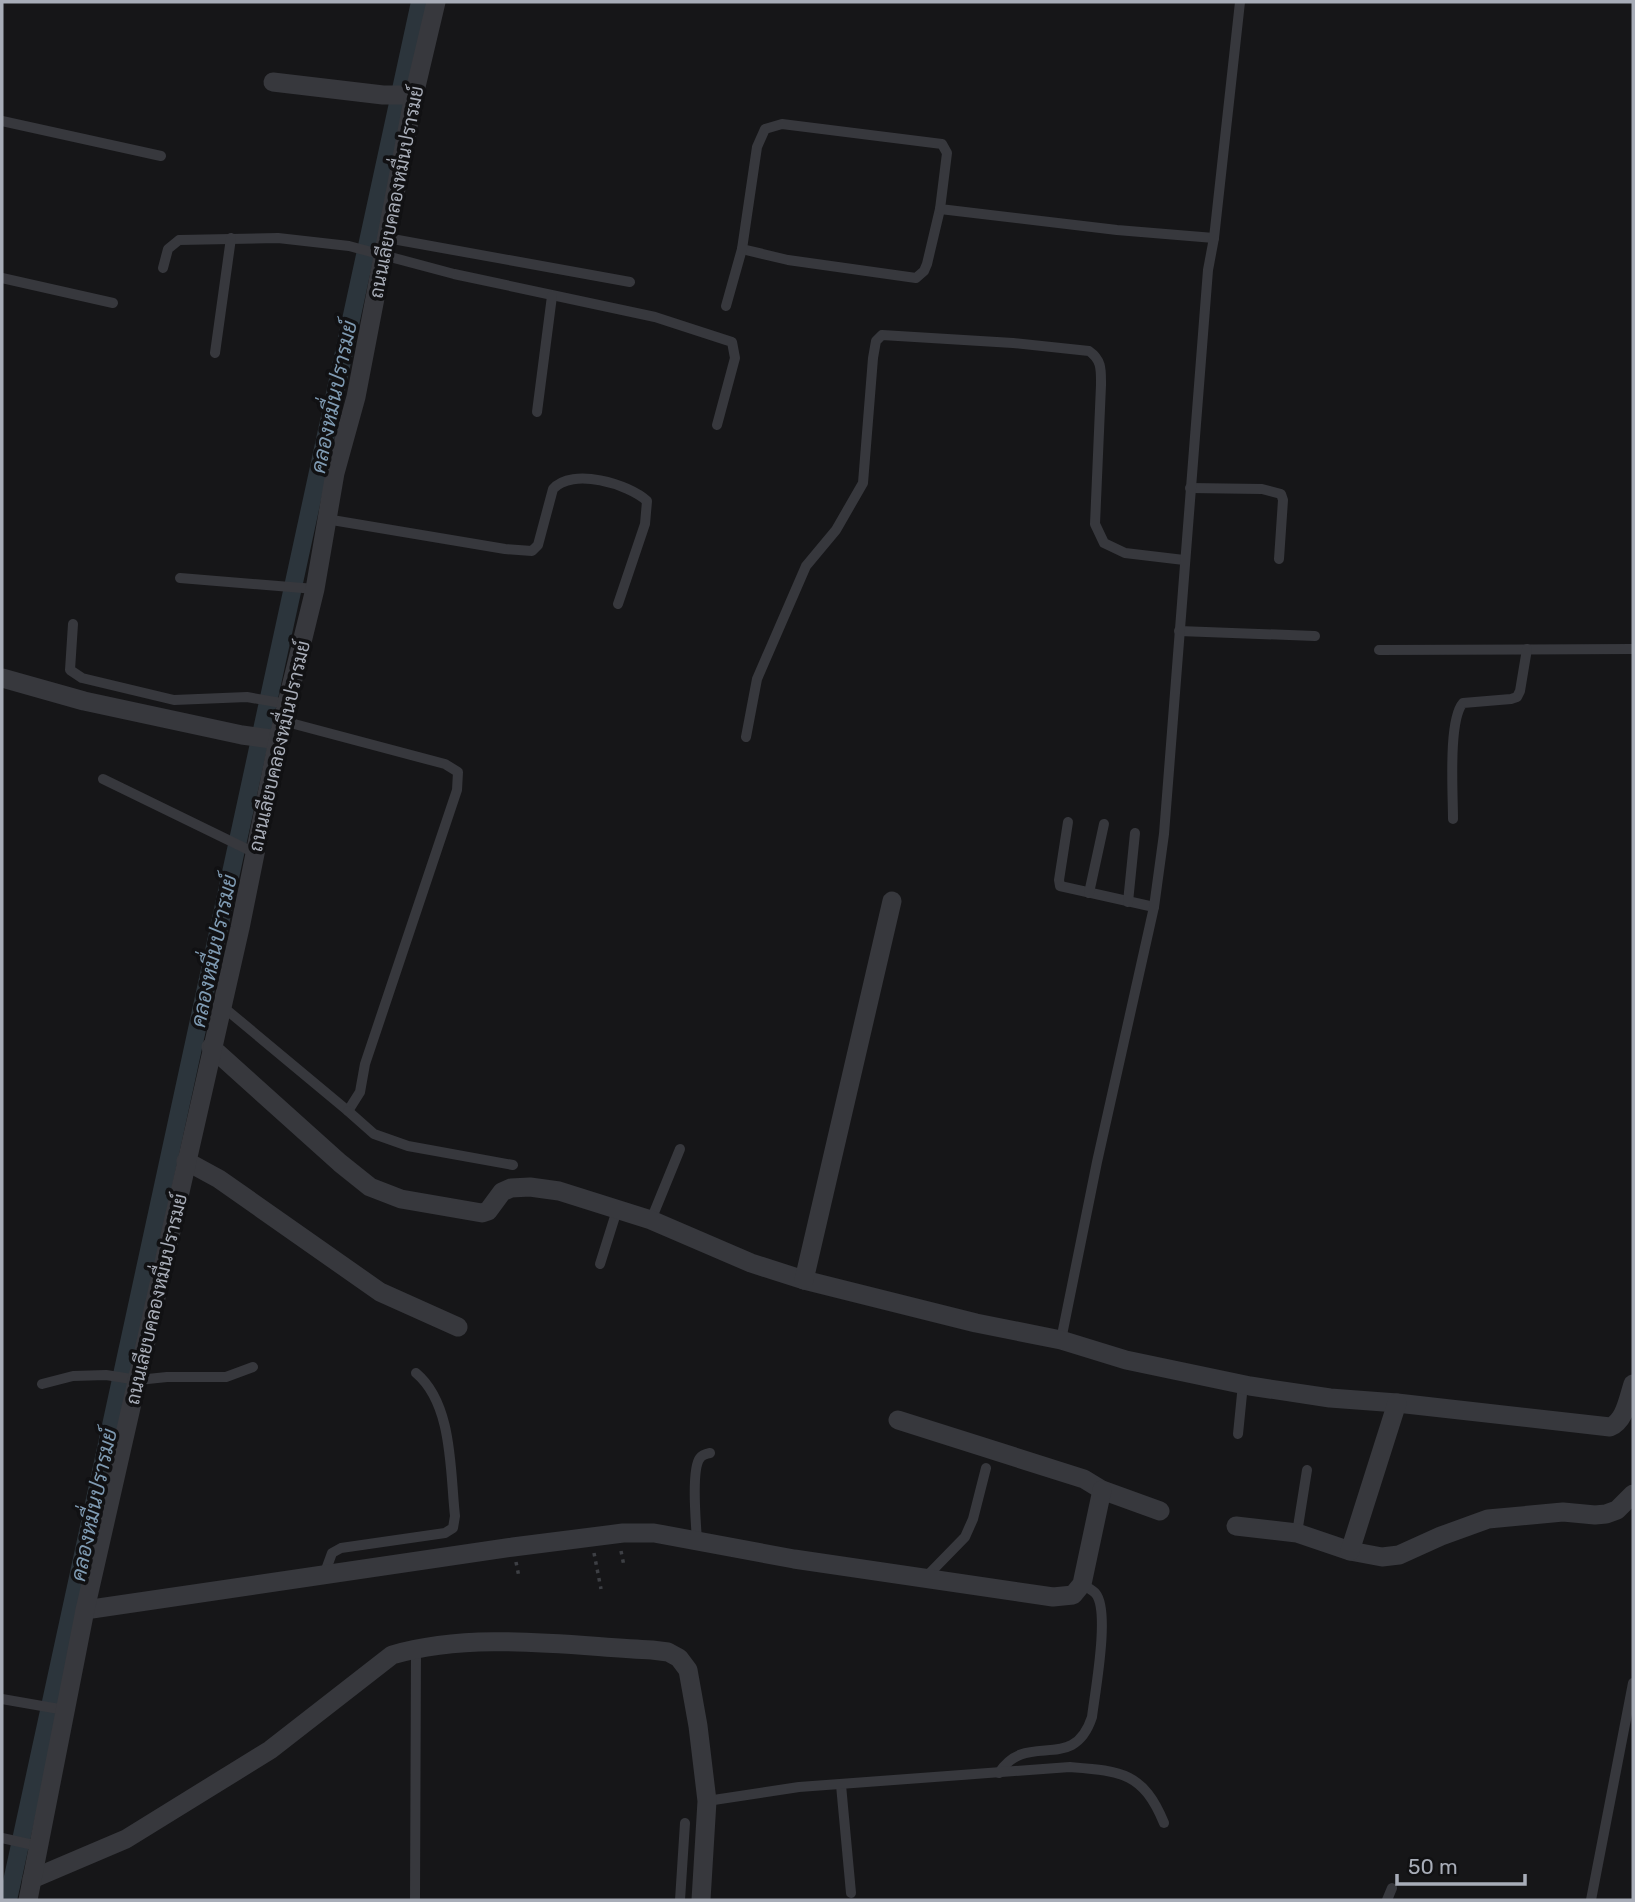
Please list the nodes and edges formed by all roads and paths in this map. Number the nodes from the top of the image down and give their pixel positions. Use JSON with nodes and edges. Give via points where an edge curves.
{"nodes":[{"id":1,"x":436,"y":2,"type":"edge"},
{"id":2,"x":1240,"y":2,"type":"edge"},
{"id":3,"x":273,"y":82,"type":"dead end"},
{"id":4,"x":414,"y":95,"type":"junction"},
{"id":5,"x":2,"y":121,"type":"edge"},
{"id":6,"x":161,"y":156,"type":"dead end"},
{"id":7,"x":940,"y":209,"type":"junction"},
{"id":8,"x":1214,"y":238,"type":"junction"},
{"id":9,"x":231,"y":239,"type":"junction"},
{"id":10,"x":385,"y":247,"type":"junction"},
{"id":11,"x":742,"y":249,"type":"junction"},
{"id":12,"x":163,"y":268,"type":"dead end"},
{"id":13,"x":2,"y":278,"type":"edge"},
{"id":14,"x":630,"y":282,"type":"dead end"},
{"id":15,"x":552,"y":296,"type":"junction"},
{"id":16,"x":113,"y":303,"type":"dead end"},
{"id":17,"x":726,"y":306,"type":"dead end"},
{"id":18,"x":215,"y":353,"type":"dead end"},
{"id":19,"x":537,"y":412,"type":"dead end"},
{"id":20,"x":717,"y":425,"type":"dead end"},
{"id":21,"x":1190,"y":488,"type":"junction"},
{"id":22,"x":326,"y":519,"type":"junction"},
{"id":23,"x":1279,"y":559,"type":"dead end"},
{"id":24,"x":1184,"y":560,"type":"junction"},
{"id":25,"x":180,"y":578,"type":"dead end"},
{"id":26,"x":315,"y":589,"type":"junction"},
{"id":27,"x":618,"y":604,"type":"dead end"},
{"id":28,"x":73,"y":624,"type":"dead end"},
{"id":29,"x":1179,"y":631,"type":"junction"},
{"id":30,"x":1315,"y":636,"type":"dead end"},
{"id":31,"x":1527,"y":649,"type":"junction"},
{"id":32,"x":1633,"y":649,"type":"edge"},
{"id":33,"x":1379,"y":650,"type":"dead end"},
{"id":34,"x":2,"y":678,"type":"edge"},
{"id":35,"x":285,"y":712,"type":"junction"},
{"id":36,"x":746,"y":737,"type":"dead end"},
{"id":37,"x":278,"y":740,"type":"junction"},
{"id":38,"x":103,"y":779,"type":"dead end"},
{"id":39,"x":1453,"y":819,"type":"dead end"},
{"id":40,"x":1068,"y":822,"type":"dead end"},
{"id":41,"x":1104,"y":824,"type":"dead end"},
{"id":42,"x":1135,"y":833,"type":"dead end"},
{"id":43,"x":255,"y":853,"type":"junction"},
{"id":44,"x":1089,"y":893,"type":"junction"},
{"id":45,"x":892,"y":901,"type":"dead end"},
{"id":46,"x":1128,"y":902,"type":"junction"},
{"id":47,"x":1154,"y":907,"type":"junction"},
{"id":48,"x":221,"y":1005,"type":"junction"},
{"id":49,"x":212,"y":1047,"type":"junction"},
{"id":50,"x":348,"y":1111,"type":"junction"},
{"id":51,"x":680,"y":1149,"type":"dead end"},
{"id":52,"x":186,"y":1161,"type":"junction"},
{"id":53,"x":513,"y":1165,"type":"dead end"},
{"id":54,"x":617,"y":1210,"type":"junction"},
{"id":55,"x":651,"y":1220,"type":"junction"},
{"id":56,"x":600,"y":1264,"type":"dead end"},
{"id":57,"x":804,"y":1280,"type":"junction"},
{"id":58,"x":458,"y":1327,"type":"dead end"},
{"id":59,"x":1061,"y":1340,"type":"junction"},
{"id":60,"x":253,"y":1367,"type":"dead end"},
{"id":61,"x":416,"y":1373,"type":"dead end"},
{"id":62,"x":138,"y":1380,"type":"junction"},
{"id":63,"x":42,"y":1384,"type":"dead end"},
{"id":64,"x":1244,"y":1384,"type":"junction"},
{"id":65,"x":1633,"y":1384,"type":"edge"},
{"id":66,"x":1396,"y":1403,"type":"junction"},
{"id":67,"x":898,"y":1420,"type":"dead end"},
{"id":68,"x":1238,"y":1434,"type":"dead end"},
{"id":69,"x":709,"y":1453,"type":"dead end"},
{"id":70,"x":986,"y":1468,"type":"dead end"},
{"id":71,"x":1307,"y":1470,"type":"dead end"},
{"id":72,"x":1102,"y":1490,"type":"junction"},
{"id":73,"x":1633,"y":1494,"type":"edge"},
{"id":74,"x":1160,"y":1511,"type":"dead end"},
{"id":75,"x":1236,"y":1526,"type":"dead end"},
{"id":76,"x":1297,"y":1533,"type":"junction"},
{"id":77,"x":591,"y":1537,"type":"junction"},
{"id":78,"x":697,"y":1540,"type":"junction"},
{"id":79,"x":1350,"y":1551,"type":"junction"},
{"id":80,"x":323,"y":1575,"type":"junction"},
{"id":81,"x":926,"y":1577,"type":"junction"},
{"id":82,"x":1082,"y":1584,"type":"junction"},
{"id":83,"x":601,"y":1589,"type":"dead end"},
{"id":84,"x":86,"y":1610,"type":"junction"},
{"id":85,"x":416,"y":1648,"type":"junction"},
{"id":86,"x":1633,"y":1684,"type":"edge"},
{"id":87,"x":2,"y":1699,"type":"edge"},
{"id":88,"x":60,"y":1709,"type":"junction"},
{"id":89,"x":999,"y":1773,"type":"junction"},
{"id":90,"x":841,"y":1785,"type":"junction"},
{"id":91,"x":707,"y":1801,"type":"junction"},
{"id":92,"x":685,"y":1823,"type":"dead end"},
{"id":93,"x":1164,"y":1823,"type":"dead end"},
{"id":94,"x":7,"y":1839,"type":"edge"},
{"id":95,"x":33,"y":1845,"type":"junction"},
{"id":96,"x":32,"y":1879,"type":"junction"},
{"id":97,"x":1392,"y":1888,"type":"dead end"},
{"id":98,"x":851,"y":1893,"type":"dead end"},
{"id":99,"x":28,"y":1900,"type":"edge"},
{"id":100,"x":415,"y":1900,"type":"edge"},
{"id":101,"x":680,"y":1900,"type":"edge"},
{"id":102,"x":701,"y":1900,"type":"edge"},
{"id":103,"x":1387,"y":1900,"type":"edge"},
{"id":104,"x":1591,"y":1900,"type":"edge"}],
"edges":[{"from":1,"to":4,"type":"street","name":"ถนนเลียบคลองหมื่นปรารมย์"},
{"from":2,"to":8,"type":"lane"},
{"from":3,"to":4,"type":"street"},
{"from":4,"to":10,"type":"street","name":"ถนนเลียบคลองหมื่นปรารมย์"},
{"from":5,"to":6,"type":"lane"},
{"from":7,"to":8,"type":"lane"},
{"from":7,"to":11,"type":"lane","via":[[927,264],[916,278]]},
{"from":7,"to":11,"type":"lane","via":[[947,153],[942,144],[782,124],[765,129],[760,137]]},
{"from":8,"to":21,"type":"lane"},
{"from":9,"to":10,"type":"lane"},
{"from":9,"to":12,"type":"lane","via":[[178,240],[168,249]]},
{"from":9,"to":18,"type":"lane"},
{"from":10,"to":14,"type":"lane"},
{"from":10,"to":15,"type":"lane"},
{"from":10,"to":22,"type":"street","name":"ถนนเลียบคลองหมื่นปรารมย์"},
{"from":11,"to":17,"type":"lane"},
{"from":13,"to":16,"type":"lane"},
{"from":15,"to":19,"type":"lane"},
{"from":15,"to":20,"type":"lane","via":[[655,317],[732,342],[735,358]]},
{"from":21,"to":23,"type":"lane","via":[[1262,489],[1281,494]]},
{"from":21,"to":24,"type":"lane"},
{"from":22,"to":26,"type":"street","name":"ถนนเลียบคลองหมื่นปรารมย์"},
{"from":22,"to":27,"type":"lane","via":[[532,551],[558,484],[607,481],[637,492],[647,501],[645,524]]},
{"from":24,"to":29,"type":"lane"},
{"from":24,"to":36,"type":"lane","via":[[1125,553],[1104,543],[1096,524],[1101,367],[1089,351],[881,335],[873,358],[863,483],[836,530],[806,566],[757,679]]},
{"from":25,"to":26,"type":"lane"},
{"from":26,"to":35,"type":"street","name":"ถนนเลียบคลองหมื่นปรารมย์"},
{"from":28,"to":35,"type":"lane","via":[[70,670],[82,678],[174,700],[247,696]]},
{"from":29,"to":30,"type":"lane"},
{"from":29,"to":47,"type":"lane"},
{"from":31,"to":32,"type":"lane"},
{"from":31,"to":33,"type":"lane"},
{"from":31,"to":39,"type":"lane","via":[[1517,697],[1463,703],[1457,710]]},
{"from":34,"to":37,"type":"street","via":[[84,701]]},
{"from":35,"to":37,"type":"street","name":"ถนนเลียบคลองหมื่นปรารมย์"},
{"from":35,"to":50,"type":"lane","via":[[458,772],[457,790],[360,1092]]},
{"from":37,"to":43,"type":"street","name":"ถนนเลียบคลองหมื่นปรารมย์"},
{"from":38,"to":43,"type":"lane"},
{"from":40,"to":44,"type":"lane","via":[[1059,884]]},
{"from":41,"to":44,"type":"lane"},
{"from":42,"to":46,"type":"lane"},
{"from":43,"to":48,"type":"street","name":"ถนนเลียบคลองหมื่นปรารมย์"},
{"from":44,"to":46,"type":"lane"},
{"from":45,"to":57,"type":"street"},
{"from":46,"to":47,"type":"lane"},
{"from":47,"to":59,"type":"lane"},
{"from":48,"to":49,"type":"street","name":"ถนนเลียบคลองหมื่นปรารมย์"},
{"from":48,"to":50,"type":"lane"},
{"from":49,"to":52,"type":"street","name":"ถนนเลียบคลองหมื่นปรารมย์"},
{"from":49,"to":54,"type":"street","via":[[370,1187],[401,1199],[468,1212],[485,1212],[505,1190],[530,1187],[559,1191]]},
{"from":50,"to":53,"type":"lane","via":[[374,1134],[408,1146]]},
{"from":51,"to":55,"type":"lane"},
{"from":52,"to":58,"type":"street","via":[[380,1292]]},
{"from":52,"to":62,"type":"street","name":"ถนนเลียบคลองหมื่นปรารมย์"},
{"from":54,"to":55,"type":"street"},
{"from":54,"to":56,"type":"lane"},
{"from":55,"to":57,"type":"street","via":[[751,1263]]},
{"from":57,"to":59,"type":"street"},
{"from":59,"to":64,"type":"street","via":[[1126,1360]]},
{"from":60,"to":62,"type":"lane","via":[[226,1377]]},
{"from":61,"to":80,"type":"lane","via":[[428,1383],[444,1419],[453,1528],[445,1533],[341,1548],[332,1553]]},
{"from":62,"to":63,"type":"lane","via":[[73,1376]]},
{"from":62,"to":84,"type":"street","name":"ถนนเลียบคลองหมื่นปรารมย์"},
{"from":64,"to":66,"type":"street"},
{"from":64,"to":68,"type":"lane"},
{"from":65,"to":66,"type":"street","via":[[1621,1418],[1610,1427]]},
{"from":66,"to":79,"type":"street"},
{"from":67,"to":72,"type":"street","via":[[1084,1479]]},
{"from":69,"to":78,"type":"lane","via":[[697,1463]]},
{"from":70,"to":81,"type":"lane","via":[[965,1537]]},
{"from":71,"to":76,"type":"lane"},
{"from":72,"to":74,"type":"street"},
{"from":72,"to":82,"type":"street"},
{"from":73,"to":79,"type":"street","via":[[1606,1514],[1563,1511],[1488,1519],[1399,1555]]},
{"from":75,"to":76,"type":"street"},
{"from":76,"to":79,"type":"street"},
{"from":77,"to":78,"type":"street","via":[[654,1532]]},
{"from":77,"to":80,"type":"street"},
{"from":77,"to":83,"type":"path"},
{"from":78,"to":81,"type":"street"},
{"from":80,"to":84,"type":"street"},
{"from":81,"to":82,"type":"street","via":[[1053,1597],[1073,1595]]},
{"from":82,"to":89,"type":"lane","via":[[1096,1594],[1102,1628],[1087,1731],[1077,1743],[1058,1750],[1017,1754]]},
{"from":84,"to":88,"type":"street","name":"ถนนเลียบคลองหมื่นปรารมย์"},
{"from":85,"to":91,"type":"street","via":[[498,1642],[652,1650],[679,1658],[688,1670]]},
{"from":85,"to":96,"type":"street","via":[[392,1655],[270,1750],[126,1839]]},
{"from":85,"to":100,"type":"lane"},
{"from":86,"to":104,"type":"lane"},
{"from":87,"to":88,"type":"lane"},
{"from":88,"to":95,"type":"street","name":"ถนนเลียบคลองหมื่นปรารมย์"},
{"from":89,"to":90,"type":"lane"},
{"from":89,"to":93,"type":"lane","via":[[1070,1767],[1116,1773],[1134,1779],[1154,1800]]},
{"from":90,"to":91,"type":"lane"},
{"from":90,"to":98,"type":"lane"},
{"from":91,"to":102,"type":"street"},
{"from":92,"to":101,"type":"lane"},
{"from":94,"to":95,"type":"lane"},
{"from":95,"to":96,"type":"street","name":"ถนนเลียบคลองหมื่นปรารมย์"},
{"from":96,"to":99,"type":"street","name":"ถนนเลียบคลองหมื่นปรารมย์"},
{"from":97,"to":103,"type":"lane"}]}
